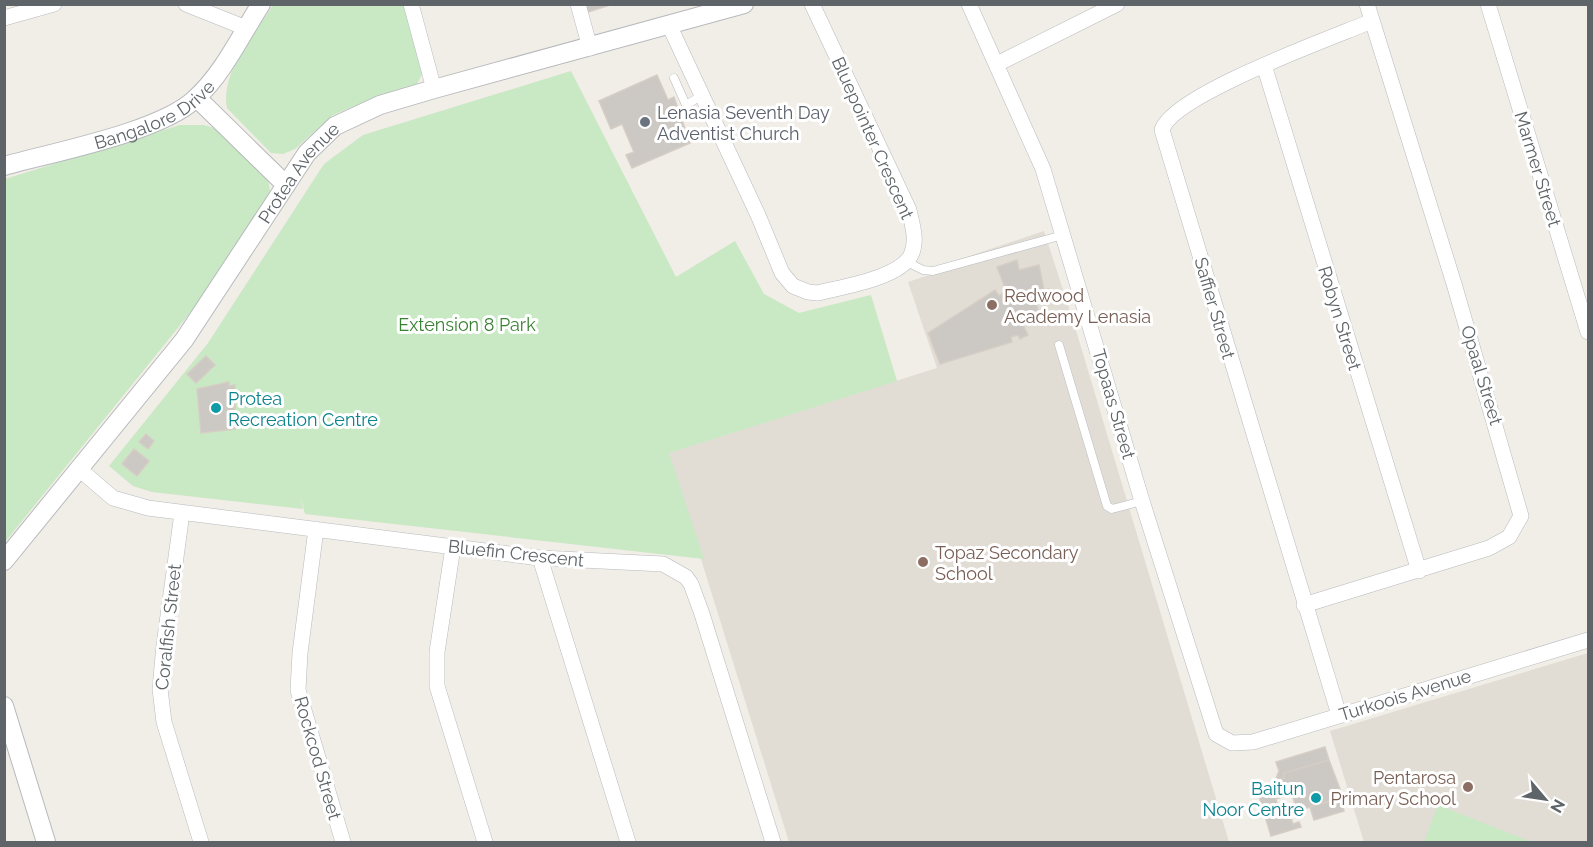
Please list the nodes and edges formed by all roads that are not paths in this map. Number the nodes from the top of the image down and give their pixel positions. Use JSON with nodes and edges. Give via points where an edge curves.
{"nodes":[{"id":1,"x":54,"y":4,"type":"edge"},
{"id":2,"x":186,"y":4,"type":"edge"},
{"id":3,"x":261,"y":4,"type":"edge"},
{"id":4,"x":411,"y":4,"type":"edge"},
{"id":5,"x":578,"y":4,"type":"edge"},
{"id":6,"x":744,"y":4,"type":"edge"},
{"id":7,"x":812,"y":4,"type":"edge"},
{"id":8,"x":969,"y":4,"type":"edge"},
{"id":9,"x":1117,"y":4,"type":"edge"},
{"id":10,"x":1367,"y":4,"type":"edge"},
{"id":11,"x":1488,"y":4,"type":"edge"},
{"id":12,"x":4,"y":18,"type":"edge"},
{"id":13,"x":1372,"y":21,"type":"junction"},
{"id":14,"x":669,"y":27,"type":"junction"},
{"id":15,"x":246,"y":28,"type":"junction"},
{"id":16,"x":590,"y":48,"type":"junction"},
{"id":17,"x":997,"y":64,"type":"junction"},
{"id":18,"x":1264,"y":65,"type":"junction"},
{"id":19,"x":674,"y":78,"type":"dead end"},
{"id":20,"x":434,"y":89,"type":"junction"},
{"id":21,"x":701,"y":96,"type":"junction"},
{"id":22,"x":197,"y":98,"type":"junction"},
{"id":23,"x":4,"y":166,"type":"edge"},
{"id":24,"x":286,"y":185,"type":"junction"},
{"id":25,"x":1063,"y":235,"type":"junction"},
{"id":26,"x":907,"y":262,"type":"junction"},
{"id":27,"x":1588,"y":332,"type":"edge"},
{"id":28,"x":1059,"y":345,"type":"dead end"},
{"id":29,"x":78,"y":468,"type":"junction"},
{"id":30,"x":1142,"y":501,"type":"junction"},
{"id":31,"x":182,"y":513,"type":"junction"},
{"id":32,"x":316,"y":529,"type":"junction"},
{"id":33,"x":453,"y":547,"type":"junction"},
{"id":34,"x":540,"y":558,"type":"junction"},
{"id":35,"x":4,"y":561,"type":"edge"},
{"id":36,"x":1419,"y":571,"type":"junction"},
{"id":37,"x":1304,"y":604,"type":"junction"},
{"id":38,"x":1588,"y":640,"type":"edge"},
{"id":39,"x":4,"y":706,"type":"edge"},
{"id":40,"x":1339,"y":715,"type":"junction"},
{"id":41,"x":1222,"y":740,"type":"joint"},
{"id":42,"x":46,"y":843,"type":"edge"},
{"id":43,"x":201,"y":843,"type":"edge"},
{"id":44,"x":343,"y":843,"type":"edge"},
{"id":45,"x":485,"y":843,"type":"edge"},
{"id":46,"x":628,"y":843,"type":"edge"},
{"id":47,"x":773,"y":843,"type":"edge"}],
"edges":[{"from":1,"to":12,"type":"street"},
{"from":2,"to":15,"type":"street"},
{"from":3,"to":15,"type":"street","name":"Bangalore Drive"},
{"from":4,"to":20,"type":"street"},
{"from":5,"to":16,"type":"street"},
{"from":6,"to":14,"type":"street","name":"Protea Avenue"},
{"from":7,"to":26,"type":"street","name":"Bluepointer Crescent","via":[[909,210],[914,237]]},
{"from":8,"to":17,"type":"street","name":"Topaas Street"},
{"from":9,"to":17,"type":"street"},
{"from":10,"to":13,"type":"street","name":"Opaal Street"},
{"from":11,"to":27,"type":"street","name":"Marmer Street"},
{"from":13,"to":18,"type":"street","name":"Saffier Street"},
{"from":13,"to":36,"type":"street","name":"Opaal Street","via":[[1521,511],[1515,531],[1502,542]]},
{"from":14,"to":16,"type":"street","name":"Protea Avenue"},
{"from":14,"to":21,"type":"street"},
{"from":15,"to":22,"type":"street","name":"Bangalore Drive"},
{"from":16,"to":20,"type":"street","name":"Protea Avenue"},
{"from":17,"to":25,"type":"street","name":"Topaas Street","via":[[1038,157]]},
{"from":18,"to":36,"type":"street","name":"Robyn Street"},
{"from":18,"to":37,"type":"street","name":"Saffier Street","via":[[1176,110],[1164,125],[1162,136]]},
{"from":19,"to":21,"type":"lane","via":[[686,105]]},
{"from":20,"to":24,"type":"street","name":"Protea Avenue","via":[[380,105],[335,126],[307,153]]},
{"from":21,"to":26,"type":"street","via":[[783,273],[793,286],[818,293],[891,272]]},
{"from":22,"to":23,"type":"street","name":"Bangalore Drive","via":[[177,113],[145,126]]},
{"from":22,"to":24,"type":"street"},
{"from":24,"to":29,"type":"street","name":"Protea Avenue","via":[[196,323]]},
{"from":25,"to":26,"type":"lane","via":[[933,271]]},
{"from":25,"to":30,"type":"street","name":"Topaas Street"},
{"from":28,"to":30,"type":"lane","via":[[1107,506],[1112,509]]},
{"from":29,"to":31,"type":"street","name":"Bluefin Crescent","via":[[99,489],[119,501]]},
{"from":29,"to":35,"type":"street","name":"Protea Avenue"},
{"from":30,"to":41,"type":"street","name":"Topaas Street","via":[[1209,716]]},
{"from":31,"to":32,"type":"street","name":"Bluefin Crescent"},
{"from":31,"to":43,"type":"street","name":"Coralfish Street","via":[[164,645],[161,704]]},
{"from":32,"to":33,"type":"street","name":"Bluefin Crescent"},
{"from":32,"to":44,"type":"street","name":"Rockcod Street","via":[[298,690]]},
{"from":33,"to":34,"type":"street","name":"Bluefin Crescent"},
{"from":33,"to":45,"type":"street","via":[[437,652],[437,686]]},
{"from":34,"to":46,"type":"street"},
{"from":34,"to":47,"type":"street","name":"Bluefin Crescent","via":[[663,564],[686,577],[702,614]]},
{"from":36,"to":37,"type":"street","name":"Opaal Street"},
{"from":37,"to":40,"type":"street","name":"Saffier Street"},
{"from":38,"to":40,"type":"street","name":"Turkoois Avenue"},
{"from":39,"to":42,"type":"street"},
{"from":40,"to":41,"type":"street","name":"Turkoois Avenue","via":[[1242,745]]}]}
